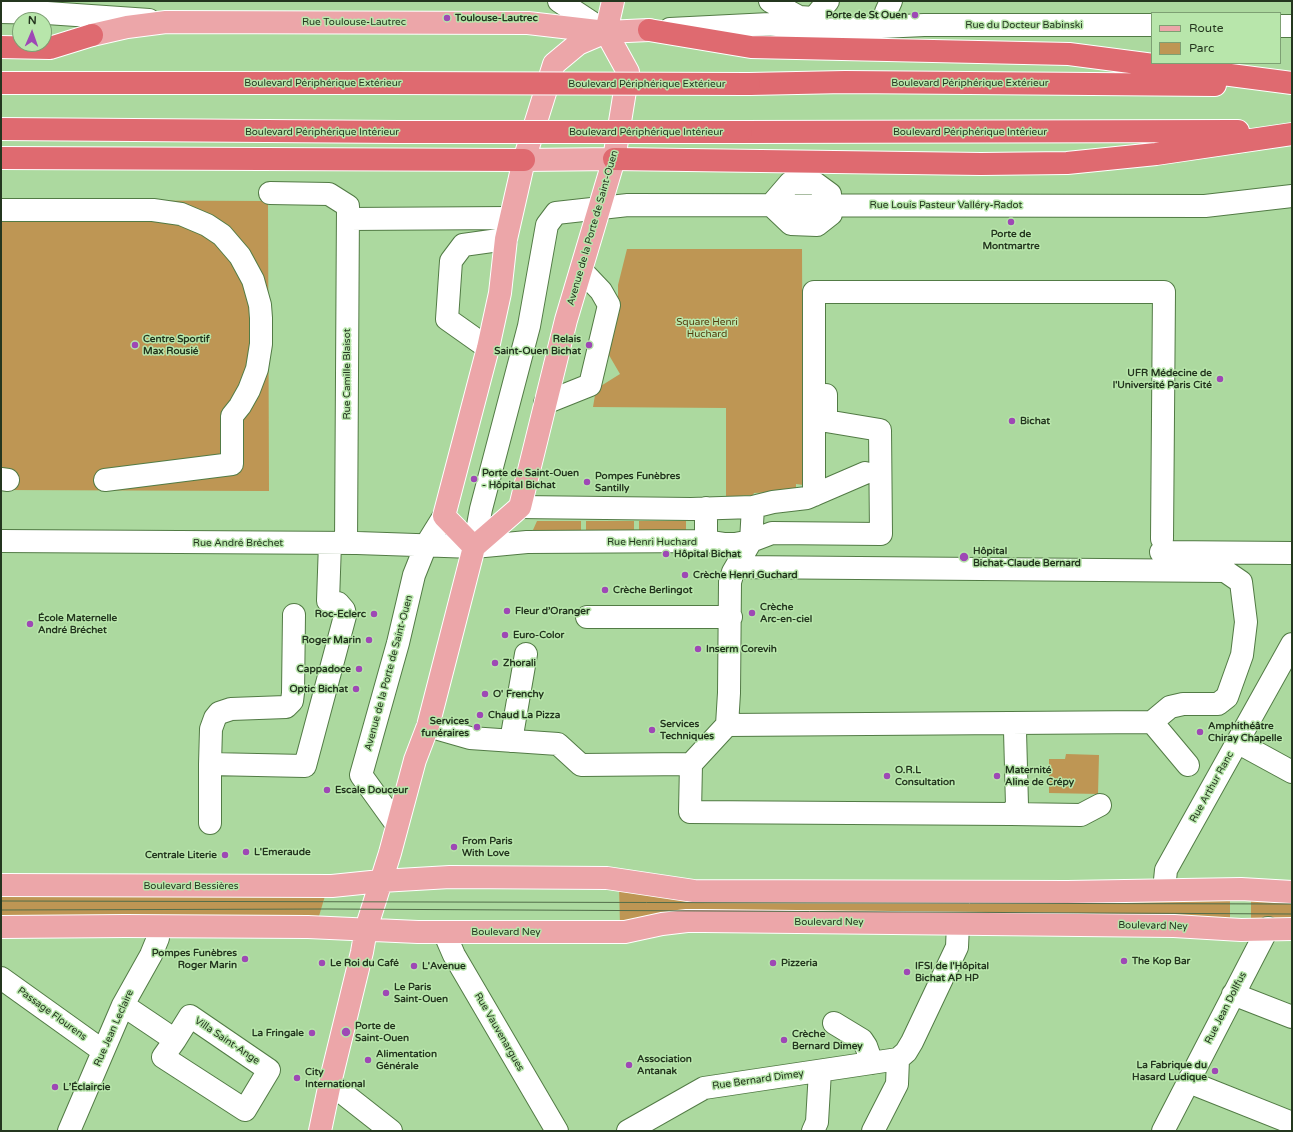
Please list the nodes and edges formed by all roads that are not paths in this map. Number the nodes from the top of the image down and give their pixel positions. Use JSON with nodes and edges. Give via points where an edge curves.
{"nodes":[{"id":1,"x":559,"y":1,"type":"edge"},
{"id":2,"x":613,"y":1,"type":"edge"},
{"id":3,"x":770,"y":1,"type":"edge"},
{"id":4,"x":50,"y":7,"type":"edge"},
{"id":5,"x":103,"y":8,"type":"edge"},
{"id":6,"x":820,"y":11,"type":"edge"},
{"id":7,"x":1,"y":12,"type":"edge"},
{"id":8,"x":891,"y":14,"type":"edge"},
{"id":9,"x":786,"y":19,"type":"junction"},
{"id":10,"x":166,"y":22,"type":"junction"},
{"id":11,"x":1151,"y":25,"type":"edge"},
{"id":12,"x":1281,"y":26,"type":"edge"},
{"id":13,"x":1292,"y":26,"type":"edge"},
{"id":14,"x":649,"y":30,"type":"junction"},
{"id":15,"x":606,"y":32,"type":"junction"},
{"id":16,"x":92,"y":35,"type":"junction"},
{"id":17,"x":1,"y":47,"type":"edge"},
{"id":18,"x":1,"y":83,"type":"edge"},
{"id":19,"x":1292,"y":83,"type":"edge"},
{"id":20,"x":1292,"y":86,"type":"edge"},
{"id":21,"x":1,"y":129,"type":"edge"},
{"id":22,"x":1292,"y":132,"type":"edge"},
{"id":23,"x":1,"y":158,"type":"edge"},
{"id":24,"x":614,"y":159,"type":"junction"},
{"id":25,"x":524,"y":160,"type":"junction"},
{"id":26,"x":270,"y":193,"type":"dead end"},
{"id":27,"x":1292,"y":196,"type":"edge"},
{"id":28,"x":600,"y":208,"type":"junction"},
{"id":29,"x":1,"y":210,"type":"edge"},
{"id":30,"x":348,"y":212,"type":"junction"},
{"id":31,"x":510,"y":218,"type":"junction"},
{"id":32,"x":506,"y":239,"type":"junction"},
{"id":33,"x":582,"y":271,"type":"junction"},
{"id":34,"x":829,"y":292,"type":"junction"},
{"id":35,"x":488,"y":348,"type":"junction"},
{"id":36,"x":545,"y":403,"type":"junction"},
{"id":37,"x":866,"y":474,"type":"dead end"},
{"id":38,"x":106,"y":480,"type":"dead end"},
{"id":39,"x":814,"y":495,"type":"junction"},
{"id":40,"x":753,"y":506,"type":"junction"},
{"id":41,"x":520,"y":507,"type":"junction"},
{"id":42,"x":706,"y":508,"type":"junction"},
{"id":43,"x":444,"y":516,"type":"junction"},
{"id":44,"x":1,"y":541,"type":"edge"},
{"id":45,"x":706,"y":541,"type":"junction"},
{"id":46,"x":751,"y":541,"type":"junction"},
{"id":47,"x":338,"y":543,"type":"junction"},
{"id":48,"x":426,"y":545,"type":"junction"},
{"id":49,"x":474,"y":547,"type":"junction"},
{"id":50,"x":1292,"y":554,"type":"edge"},
{"id":51,"x":736,"y":567,"type":"junction"},
{"id":52,"x":294,"y":615,"type":"dead end"},
{"id":53,"x":587,"y":617,"type":"dead end"},
{"id":54,"x":731,"y":617,"type":"junction"},
{"id":55,"x":1292,"y":644,"type":"edge"},
{"id":56,"x":526,"y":654,"type":"dead end"},
{"id":57,"x":1152,"y":722,"type":"junction"},
{"id":58,"x":1020,"y":723,"type":"junction"},
{"id":59,"x":727,"y":725,"type":"junction"},
{"id":60,"x":428,"y":726,"type":"junction"},
{"id":61,"x":511,"y":741,"type":"junction"},
{"id":62,"x":1237,"y":742,"type":"junction"},
{"id":63,"x":210,"y":764,"type":"junction"},
{"id":64,"x":691,"y":764,"type":"junction"},
{"id":65,"x":1188,"y":765,"type":"dead end"},
{"id":66,"x":1292,"y":772,"type":"edge"},
{"id":67,"x":1100,"y":805,"type":"dead end"},
{"id":68,"x":1011,"y":814,"type":"junction"},
{"id":69,"x":210,"y":824,"type":"dead end"},
{"id":70,"x":397,"y":826,"type":"junction"},
{"id":71,"x":381,"y":881,"type":"junction"},
{"id":72,"x":1,"y":885,"type":"edge"},
{"id":73,"x":1164,"y":890,"type":"junction"},
{"id":74,"x":1292,"y":892,"type":"edge"},
{"id":75,"x":958,"y":924,"type":"junction"},
{"id":76,"x":1,"y":927,"type":"edge"},
{"id":77,"x":158,"y":927,"type":"junction"},
{"id":78,"x":1268,"y":928,"type":"junction"},
{"id":79,"x":366,"y":929,"type":"junction"},
{"id":80,"x":1292,"y":929,"type":"edge"},
{"id":81,"x":444,"y":932,"type":"junction"},
{"id":82,"x":1,"y":978,"type":"edge"},
{"id":83,"x":1234,"y":994,"type":"junction"},
{"id":84,"x":123,"y":1005,"type":"junction"},
{"id":85,"x":1292,"y":1017,"type":"edge"},
{"id":86,"x":834,"y":1023,"type":"dead end"},
{"id":87,"x":175,"y":1040,"type":"junction"},
{"id":88,"x":103,"y":1051,"type":"junction"},
{"id":89,"x":898,"y":1058,"type":"junction"},
{"id":90,"x":872,"y":1063,"type":"junction"},
{"id":91,"x":820,"y":1071,"type":"junction"},
{"id":92,"x":1190,"y":1078,"type":"junction"},
{"id":93,"x":330,"y":1083,"type":"junction"},
{"id":94,"x":1292,"y":1123,"type":"edge"},
{"id":95,"x":69,"y":1131,"type":"edge"},
{"id":96,"x":320,"y":1131,"type":"edge"},
{"id":97,"x":391,"y":1131,"type":"edge"},
{"id":98,"x":557,"y":1131,"type":"edge"},
{"id":99,"x":628,"y":1131,"type":"edge"},
{"id":100,"x":813,"y":1131,"type":"edge"},
{"id":101,"x":873,"y":1131,"type":"edge"},
{"id":102,"x":1163,"y":1131,"type":"edge"}],
"edges":[{"from":1,"to":15,"type":"street"},
{"from":2,"to":15,"type":"main road"},
{"from":3,"to":9,"type":"street"},
{"from":4,"to":5,"type":"street","name":"Rue Toulouse-Lautrec"},
{"from":4,"to":7,"type":"street","name":"Rue Toulouse-Lautrec"},
{"from":5,"to":10,"type":"street","name":"Rue Toulouse-Lautrec"},
{"from":5,"to":16,"type":"street"},
{"from":6,"to":8,"type":"street","name":"Rue du Docteur Babinski","via":[[855,20]]},
{"from":6,"to":9,"type":"street","name":"Rue du Docteur Babinski","via":[[799,18]]},
{"from":8,"to":9,"type":"street","name":"Rue du Docteur Babinski","via":[[817,30]]},
{"from":8,"to":11,"type":"street","name":"Rue du Docteur Babinski","via":[[924,25]]},
{"from":9,"to":14,"type":"street","name":"Rue du Docteur Babinski","via":[[770,24]]},
{"from":10,"to":15,"type":"main road","name":"Rue Toulouse-Lautrec","via":[[528,23]]},
{"from":10,"to":16,"type":"main road"},
{"from":12,"to":13,"type":"street"},
{"from":14,"to":15,"type":"main road"},
{"from":14,"to":19,"type":"highway","via":[[750,47],[1069,54]]},
{"from":15,"to":24,"type":"main road","name":"Avenue de la Porte de Saint-Ouen","via":[[628,72]]},
{"from":15,"to":25,"type":"main road","name":"Avenue de la Porte de Saint-Ouen","via":[[578,44],[554,64]]},
{"from":16,"to":17,"type":"highway","via":[[50,48]]},
{"from":18,"to":20,"type":"highway","name":"Boulevard Périphérique Extérieur","bridge":true,"via":[[854,82]]},
{"from":21,"to":22,"type":"highway","name":"Boulevard Périphérique Intérieur","bridge":true,"via":[[391,132]]},
{"from":22,"to":24,"type":"highway","via":[[1156,154],[1075,162],[981,164]]},
{"from":23,"to":25,"type":"highway"},
{"from":24,"to":25,"type":"main road"},
{"from":24,"to":28,"type":"main road","name":"Avenue de la Porte de Saint-Ouen"},
{"from":25,"to":31,"type":"main road","name":"Avenue de la Porte de Saint-Ouen"},
{"from":26,"to":30,"type":"street","via":[[329,194]]},
{"from":27,"to":28,"type":"street","name":"Rue Louis Pasteur Valléry-Radot","via":[[1206,206],[628,205]]},
{"from":28,"to":33,"type":"main road","name":"Avenue de la Porte de Saint-Ouen"},
{"from":28,"to":49,"type":"street","name":"Rue Louis Pasteur Valléry-Radot","via":[[556,213],[547,225],[529,326],[481,509]]},
{"from":29,"to":38,"type":"street","via":[[154,210],[181,214],[207,225],[222,235],[240,256],[253,280],[260,305],[261,344],[251,386],[232,416],[232,464]]},
{"from":30,"to":31,"type":"street"},
{"from":30,"to":47,"type":"street","name":"Rue Camille Blaisot"},
{"from":31,"to":32,"type":"main road","name":"Avenue de la Porte de Saint-Ouen"},
{"from":32,"to":35,"type":"main road","name":"Avenue de la Porte de Saint-Ouen","via":[[500,293]]},
{"from":32,"to":35,"type":"street","via":[[463,245],[451,261],[447,319]]},
{"from":33,"to":36,"type":"main road","name":"Avenue de la Porte de Saint-Ouen","via":[[566,320]]},
{"from":33,"to":36,"type":"street","via":[[602,291],[609,304],[590,385]]},
{"from":34,"to":39,"type":"street","via":[[814,292]]},
{"from":34,"to":46,"type":"street","via":[[826,421],[880,430],[880,534],[772,533]]},
{"from":34,"to":50,"type":"street","via":[[1164,292],[1162,546]]},
{"from":35,"to":43,"type":"main road","name":"Avenue de la Porte de Saint-Ouen"},
{"from":36,"to":41,"type":"main road","name":"Avenue de la Porte de Saint-Ouen"},
{"from":37,"to":39,"type":"street"},
{"from":39,"to":40,"type":"street"},
{"from":40,"to":42,"type":"street"},
{"from":40,"to":46,"type":"street"},
{"from":41,"to":42,"type":"street"},
{"from":41,"to":49,"type":"main road"},
{"from":42,"to":45,"type":"street","name":"Rue Henri Huchard"},
{"from":43,"to":48,"type":"street","name":"Avenue de la Porte de Saint-Ouen"},
{"from":43,"to":49,"type":"main road"},
{"from":44,"to":47,"type":"street","name":"Rue André Bréchet"},
{"from":45,"to":46,"type":"street","via":[[726,544]]},
{"from":45,"to":49,"type":"street","name":"Rue Henri Huchard","via":[[527,542]]},
{"from":46,"to":51,"type":"street"},
{"from":47,"to":48,"type":"street","name":"Rue André Bréchet"},
{"from":47,"to":63,"type":"street","name":"Rue Camille Blaisot","via":[[328,601],[338,603],[345,616],[305,766]]},
{"from":48,"to":49,"type":"street","name":"Rue André Bréchet"},
{"from":48,"to":70,"type":"street","name":"Avenue de la Porte de Saint-Ouen","via":[[414,575],[398,644],[361,775]]},
{"from":49,"to":60,"type":"main road"},
{"from":51,"to":54,"type":"street","via":[[730,582]]},
{"from":51,"to":57,"type":"street","via":[[1225,571],[1241,582],[1246,622],[1242,655],[1227,697],[1218,704],[1183,704],[1170,707]]},
{"from":52,"to":63,"type":"street","via":[[292,701],[286,707],[231,709],[220,713],[211,729]]},
{"from":53,"to":54,"type":"street"},
{"from":54,"to":59,"type":"street"},
{"from":55,"to":62,"type":"street","name":"Rue Arthur Ranc"},
{"from":56,"to":61,"type":"street"},
{"from":57,"to":58,"type":"street"},
{"from":57,"to":65,"type":"street"},
{"from":58,"to":59,"type":"street"},
{"from":58,"to":68,"type":"street","via":[[1015,732],[1017,805]]},
{"from":59,"to":64,"type":"street"},
{"from":60,"to":61,"type":"street","via":[[470,738]]},
{"from":60,"to":70,"type":"main road","via":[[415,760]]},
{"from":61,"to":64,"type":"street","via":[[558,744],[581,765]]},
{"from":62,"to":66,"type":"street"},
{"from":62,"to":73,"type":"street","name":"Rue Arthur Ranc","via":[[1166,870]]},
{"from":63,"to":69,"type":"street"},
{"from":64,"to":68,"type":"street","via":[[690,812]]},
{"from":67,"to":68,"type":"street","via":[[1081,815]]},
{"from":70,"to":71,"type":"main road"},
{"from":71,"to":72,"type":"main road","name":"Boulevard Bessières","via":[[324,886]]},
{"from":71,"to":73,"type":"main road","via":[[433,877],[607,878],[694,891]]},
{"from":71,"to":79,"type":"main road"},
{"from":73,"to":74,"type":"main road","via":[[1241,889]]},
{"from":75,"to":78,"type":"main road","name":"Boulevard Ney","via":[[1174,926],[1241,930]]},
{"from":75,"to":81,"type":"main road","name":"Boulevard Ney","via":[[698,921],[662,924],[625,932]]},
{"from":75,"to":89,"type":"street","via":[[956,947],[912,1042],[906,1052]]},
{"from":76,"to":77,"type":"main road"},
{"from":77,"to":79,"type":"main road"},
{"from":77,"to":84,"type":"street","name":"Rue Jean Leclaire","via":[[158,938],[151,955]]},
{"from":78,"to":80,"type":"main road","name":"Boulevard Ney"},
{"from":78,"to":83,"type":"street","name":"Rue Jean Dollfus"},
{"from":79,"to":81,"type":"main road","name":"Boulevard Ney"},
{"from":79,"to":93,"type":"main road"},
{"from":81,"to":98,"type":"street","name":"Rue Vauvenargues","via":[[454,955]]},
{"from":82,"to":88,"type":"street","name":"Passage Flourens"},
{"from":83,"to":85,"type":"street"},
{"from":83,"to":92,"type":"street","name":"Rue Jean Dollfus"},
{"from":84,"to":87,"type":"street"},
{"from":84,"to":88,"type":"street","name":"Rue Jean Leclaire"},
{"from":86,"to":90,"type":"street","via":[[862,1040]]},
{"from":87,"to":87,"type":"street","name":"Villa Saint-Ange","via":[[163,1057],[245,1110],[269,1070],[190,1016]]},
{"from":88,"to":95,"type":"street","name":"Rue Jean Leclaire"},
{"from":89,"to":90,"type":"street","name":"Rue Bernard Dimey"},
{"from":89,"to":101,"type":"street","via":[[897,1084]]},
{"from":90,"to":91,"type":"street","name":"Rue Bernard Dimey"},
{"from":91,"to":99,"type":"street","name":"Rue Bernard Dimey","via":[[704,1088]]},
{"from":91,"to":100,"type":"street","via":[[817,1122]]},
{"from":92,"to":94,"type":"street","via":[[1199,1086]]},
{"from":92,"to":102,"type":"street","name":"Rue Jean Dollfus"},
{"from":93,"to":96,"type":"main road"},
{"from":93,"to":97,"type":"street"}]}
